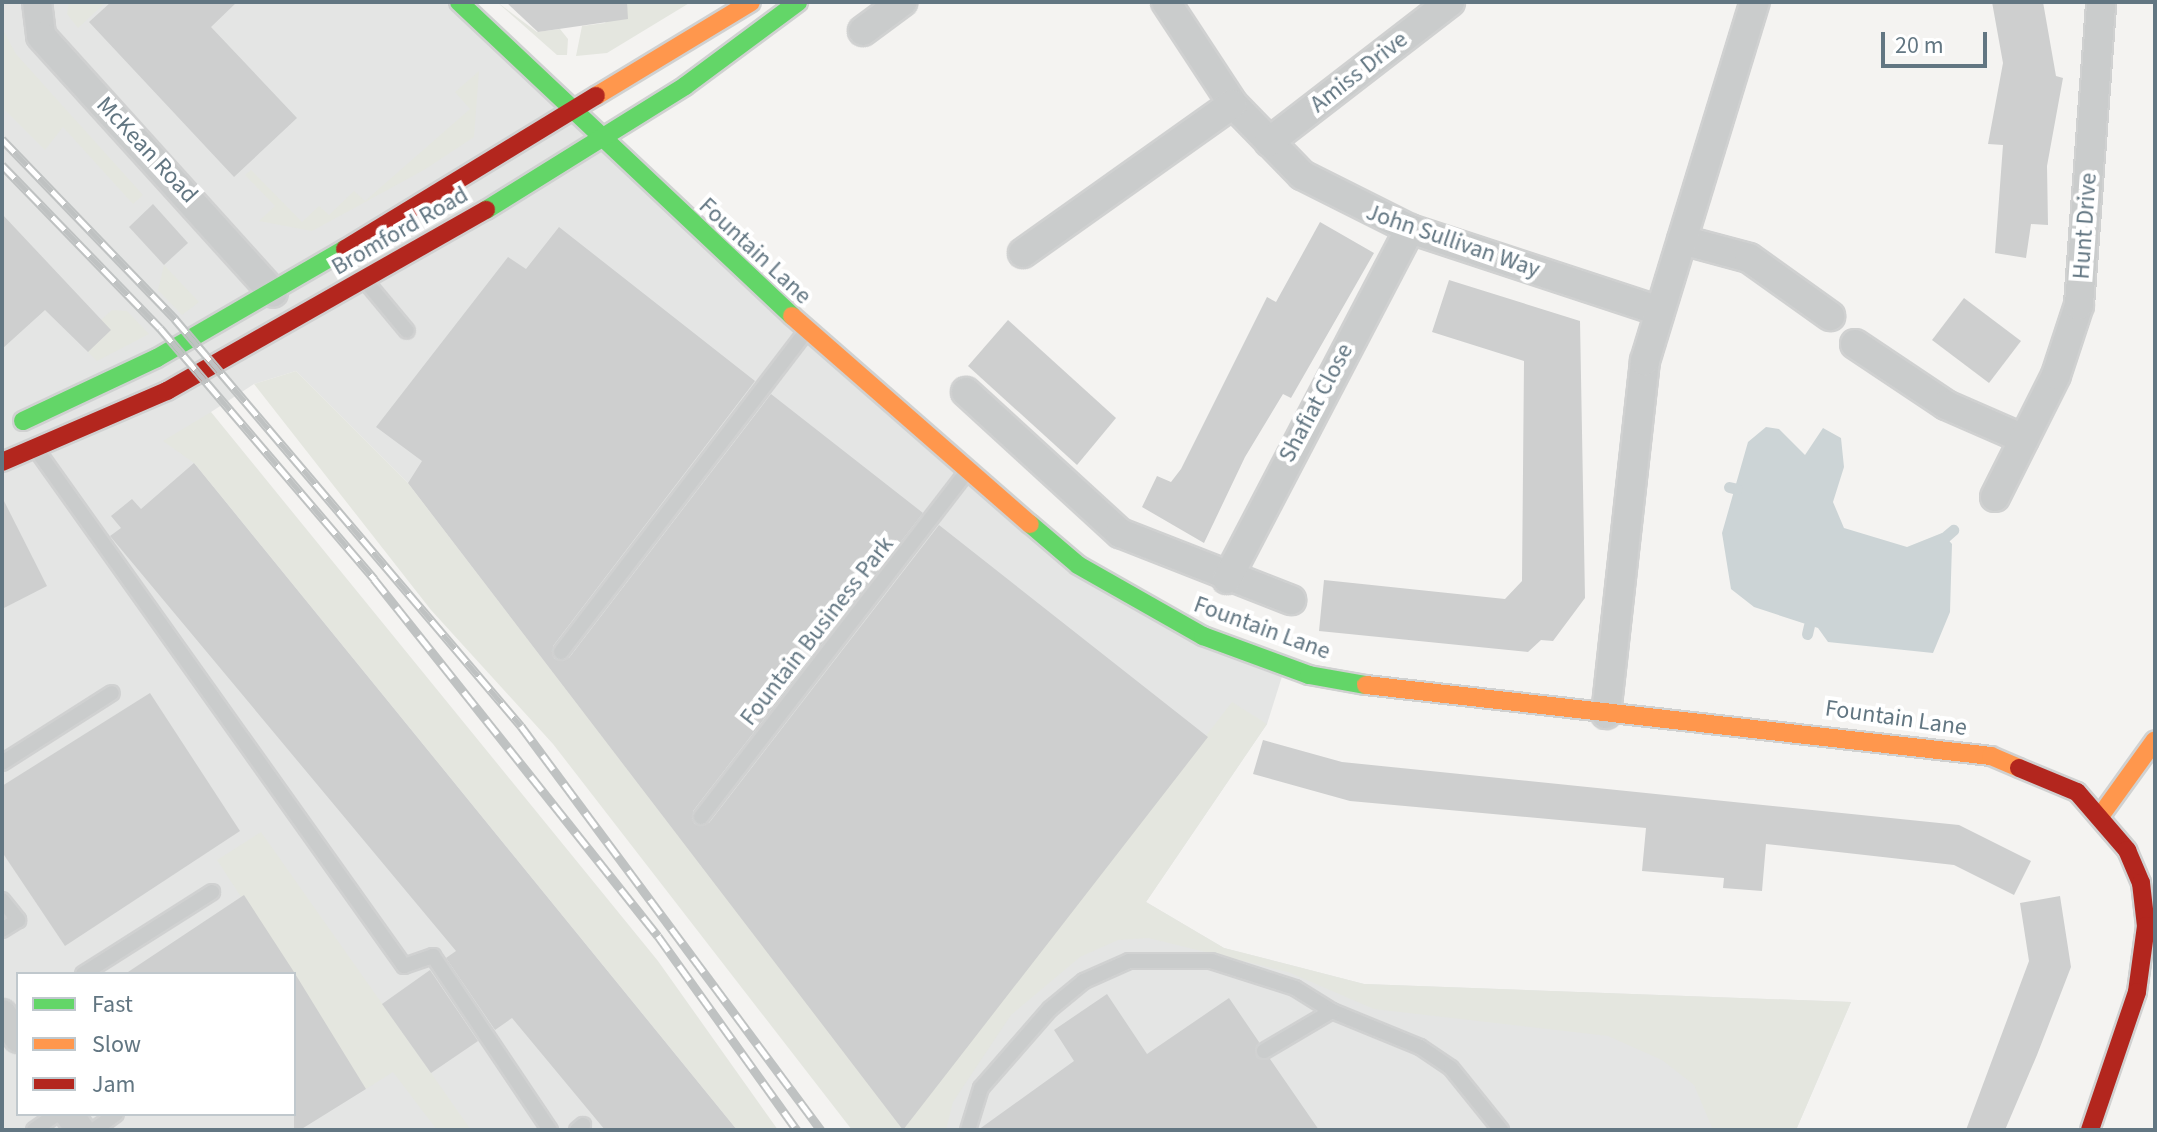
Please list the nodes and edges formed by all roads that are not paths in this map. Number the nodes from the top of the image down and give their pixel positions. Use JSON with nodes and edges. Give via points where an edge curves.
{"nodes":[{"id":1,"x":37,"y":2,"type":"edge"},
{"id":2,"x":459,"y":2,"type":"edge"},
{"id":3,"x":751,"y":2,"type":"edge"},
{"id":4,"x":798,"y":2,"type":"edge"},
{"id":5,"x":902,"y":2,"type":"edge"},
{"id":6,"x":1166,"y":2,"type":"edge"},
{"id":7,"x":1450,"y":2,"type":"edge"},
{"id":8,"x":1755,"y":2,"type":"edge"},
{"id":9,"x":2101,"y":2,"type":"edge"},
{"id":10,"x":863,"y":31,"type":"dead end"},
{"id":11,"x":1233,"y":104,"type":"junction"},
{"id":12,"x":573,"y":113,"type":"junction"},
{"id":13,"x":601,"y":139,"type":"junction"},
{"id":14,"x":1269,"y":142,"type":"junction"},
{"id":15,"x":1410,"y":229,"type":"junction"},
{"id":16,"x":1682,"y":240,"type":"junction"},
{"id":17,"x":1023,"y":253,"type":"dead end"},
{"id":18,"x":370,"y":276,"type":"junction"},
{"id":19,"x":273,"y":293,"type":"junction"},
{"id":20,"x":1659,"y":311,"type":"junction"},
{"id":21,"x":1830,"y":316,"type":"dead end"},
{"id":22,"x":407,"y":331,"type":"dead end"},
{"id":23,"x":806,"y":331,"type":"junction"},
{"id":24,"x":1855,"y":344,"type":"dead end"},
{"id":25,"x":966,"y":392,"type":"dead end"},
{"id":26,"x":23,"y":420,"type":"junction"},
{"id":27,"x":2,"y":429,"type":"edge"},
{"id":28,"x":2024,"y":439,"type":"junction"},
{"id":29,"x":36,"y":447,"type":"junction"},
{"id":30,"x":2,"y":462,"type":"edge"},
{"id":31,"x":967,"y":471,"type":"junction"},
{"id":32,"x":1995,"y":497,"type":"dead end"},
{"id":33,"x":1227,"y":579,"type":"junction"},
{"id":34,"x":1291,"y":600,"type":"dead end"},
{"id":35,"x":561,"y":652,"type":"dead end"},
{"id":36,"x":112,"y":693,"type":"dead end"},
{"id":37,"x":1606,"y":714,"type":"junction"},
{"id":38,"x":2155,"y":740,"type":"edge"},
{"id":39,"x":2,"y":763,"type":"edge"},
{"id":40,"x":2101,"y":815,"type":"junction"},
{"id":41,"x":701,"y":817,"type":"dead end"},
{"id":42,"x":212,"y":892,"type":"dead end"},
{"id":43,"x":2,"y":900,"type":"edge"},
{"id":44,"x":2,"y":930,"type":"edge"},
{"id":45,"x":86,"y":972,"type":"edge"},
{"id":46,"x":1332,"y":1011,"type":"junction"},
{"id":47,"x":2,"y":1014,"type":"edge"},
{"id":48,"x":16,"y":1035,"type":"edge"},
{"id":49,"x":1264,"y":1051,"type":"dead end"},
{"id":50,"x":54,"y":1116,"type":"edge"},
{"id":51,"x":113,"y":1116,"type":"edge"},
{"id":52,"x":34,"y":1130,"type":"edge"},
{"id":53,"x":94,"y":1130,"type":"edge"},
{"id":54,"x":550,"y":1130,"type":"edge"},
{"id":55,"x":968,"y":1130,"type":"edge"},
{"id":56,"x":1501,"y":1130,"type":"edge"},
{"id":57,"x":2090,"y":1130,"type":"edge"}],
"edges":[{"from":1,"to":19,"type":"street","name":"McKean Road","via":[[41,36]]},
{"from":2,"to":12,"type":"main road","name":"Fountain Lane"},
{"from":3,"to":12,"type":"main road","name":"Bromford Road"},
{"from":4,"to":13,"type":"main road","name":"Bromford Road"},
{"from":5,"to":10,"type":"street"},
{"from":6,"to":11,"type":"street","name":"John Sullivan Way"},
{"from":7,"to":14,"type":"street","name":"Amiss Drive"},
{"from":8,"to":16,"type":"street"},
{"from":9,"to":28,"type":"street","name":"Hunt Drive","via":[[2079,305]]},
{"from":11,"to":14,"type":"street","name":"John Sullivan Way"},
{"from":11,"to":17,"type":"street"},
{"from":12,"to":13,"type":"main road","name":"Fountain Lane"},
{"from":12,"to":19,"type":"main road","name":"Bromford Road"},
{"from":13,"to":18,"type":"main road","name":"Bromford Road"},
{"from":13,"to":23,"type":"main road","name":"Fountain Lane"},
{"from":14,"to":15,"type":"street","name":"John Sullivan Way","via":[[1302,175]]},
{"from":15,"to":20,"type":"street","name":"John Sullivan Way"},
{"from":15,"to":33,"type":"street","name":"Shafiat Close"},
{"from":16,"to":20,"type":"street"},
{"from":16,"to":21,"type":"street","via":[[1749,258]]},
{"from":18,"to":19,"type":"main road","via":[[351,269],[294,301]]},
{"from":18,"to":22,"type":"lane"},
{"from":18,"to":29,"type":"main road","name":"Bromford Road","via":[[167,391]]},
{"from":19,"to":26,"type":"main road","name":"Bromford Road","via":[[157,358]]},
{"from":20,"to":37,"type":"street","via":[[1645,361]]},
{"from":23,"to":31,"type":"main road","name":"Fountain Lane"},
{"from":23,"to":35,"type":"lane"},
{"from":24,"to":28,"type":"street","via":[[1946,405]]},
{"from":25,"to":33,"type":"street","via":[[1120,533]]},
{"from":26,"to":27,"type":"main road","name":"Bromford Road"},
{"from":26,"to":29,"type":"lane"},
{"from":28,"to":32,"type":"street","name":"Hunt Drive"},
{"from":29,"to":30,"type":"main road","name":"Bromford Road"},
{"from":29,"to":54,"type":"lane","via":[[57,488],[404,966],[433,956]]},
{"from":31,"to":37,"type":"main road","name":"Fountain Lane","via":[[1078,565],[1237,650],[1309,675],[1394,690]]},
{"from":31,"to":41,"type":"lane","name":"Fountain Business Park"},
{"from":33,"to":34,"type":"street"},
{"from":36,"to":39,"type":"lane"},
{"from":37,"to":40,"type":"main road","name":"Fountain Lane","via":[[1991,756],[2052,777]]},
{"from":38,"to":40,"type":"main road"},
{"from":40,"to":57,"type":"main road","via":[[2141,883],[2145,946],[2137,992]]},
{"from":42,"to":45,"type":"lane"},
{"from":43,"to":44,"type":"lane","via":[[18,920]]},
{"from":46,"to":49,"type":"lane"},
{"from":46,"to":55,"type":"lane","via":[[1295,988],[1211,961],[1129,961],[1084,981],[1050,1009],[981,1088]]},
{"from":46,"to":56,"type":"lane","via":[[1420,1047],[1451,1068]]},
{"from":47,"to":48,"type":"street"},
{"from":50,"to":52,"type":"lane"},
{"from":51,"to":53,"type":"lane"}]}
